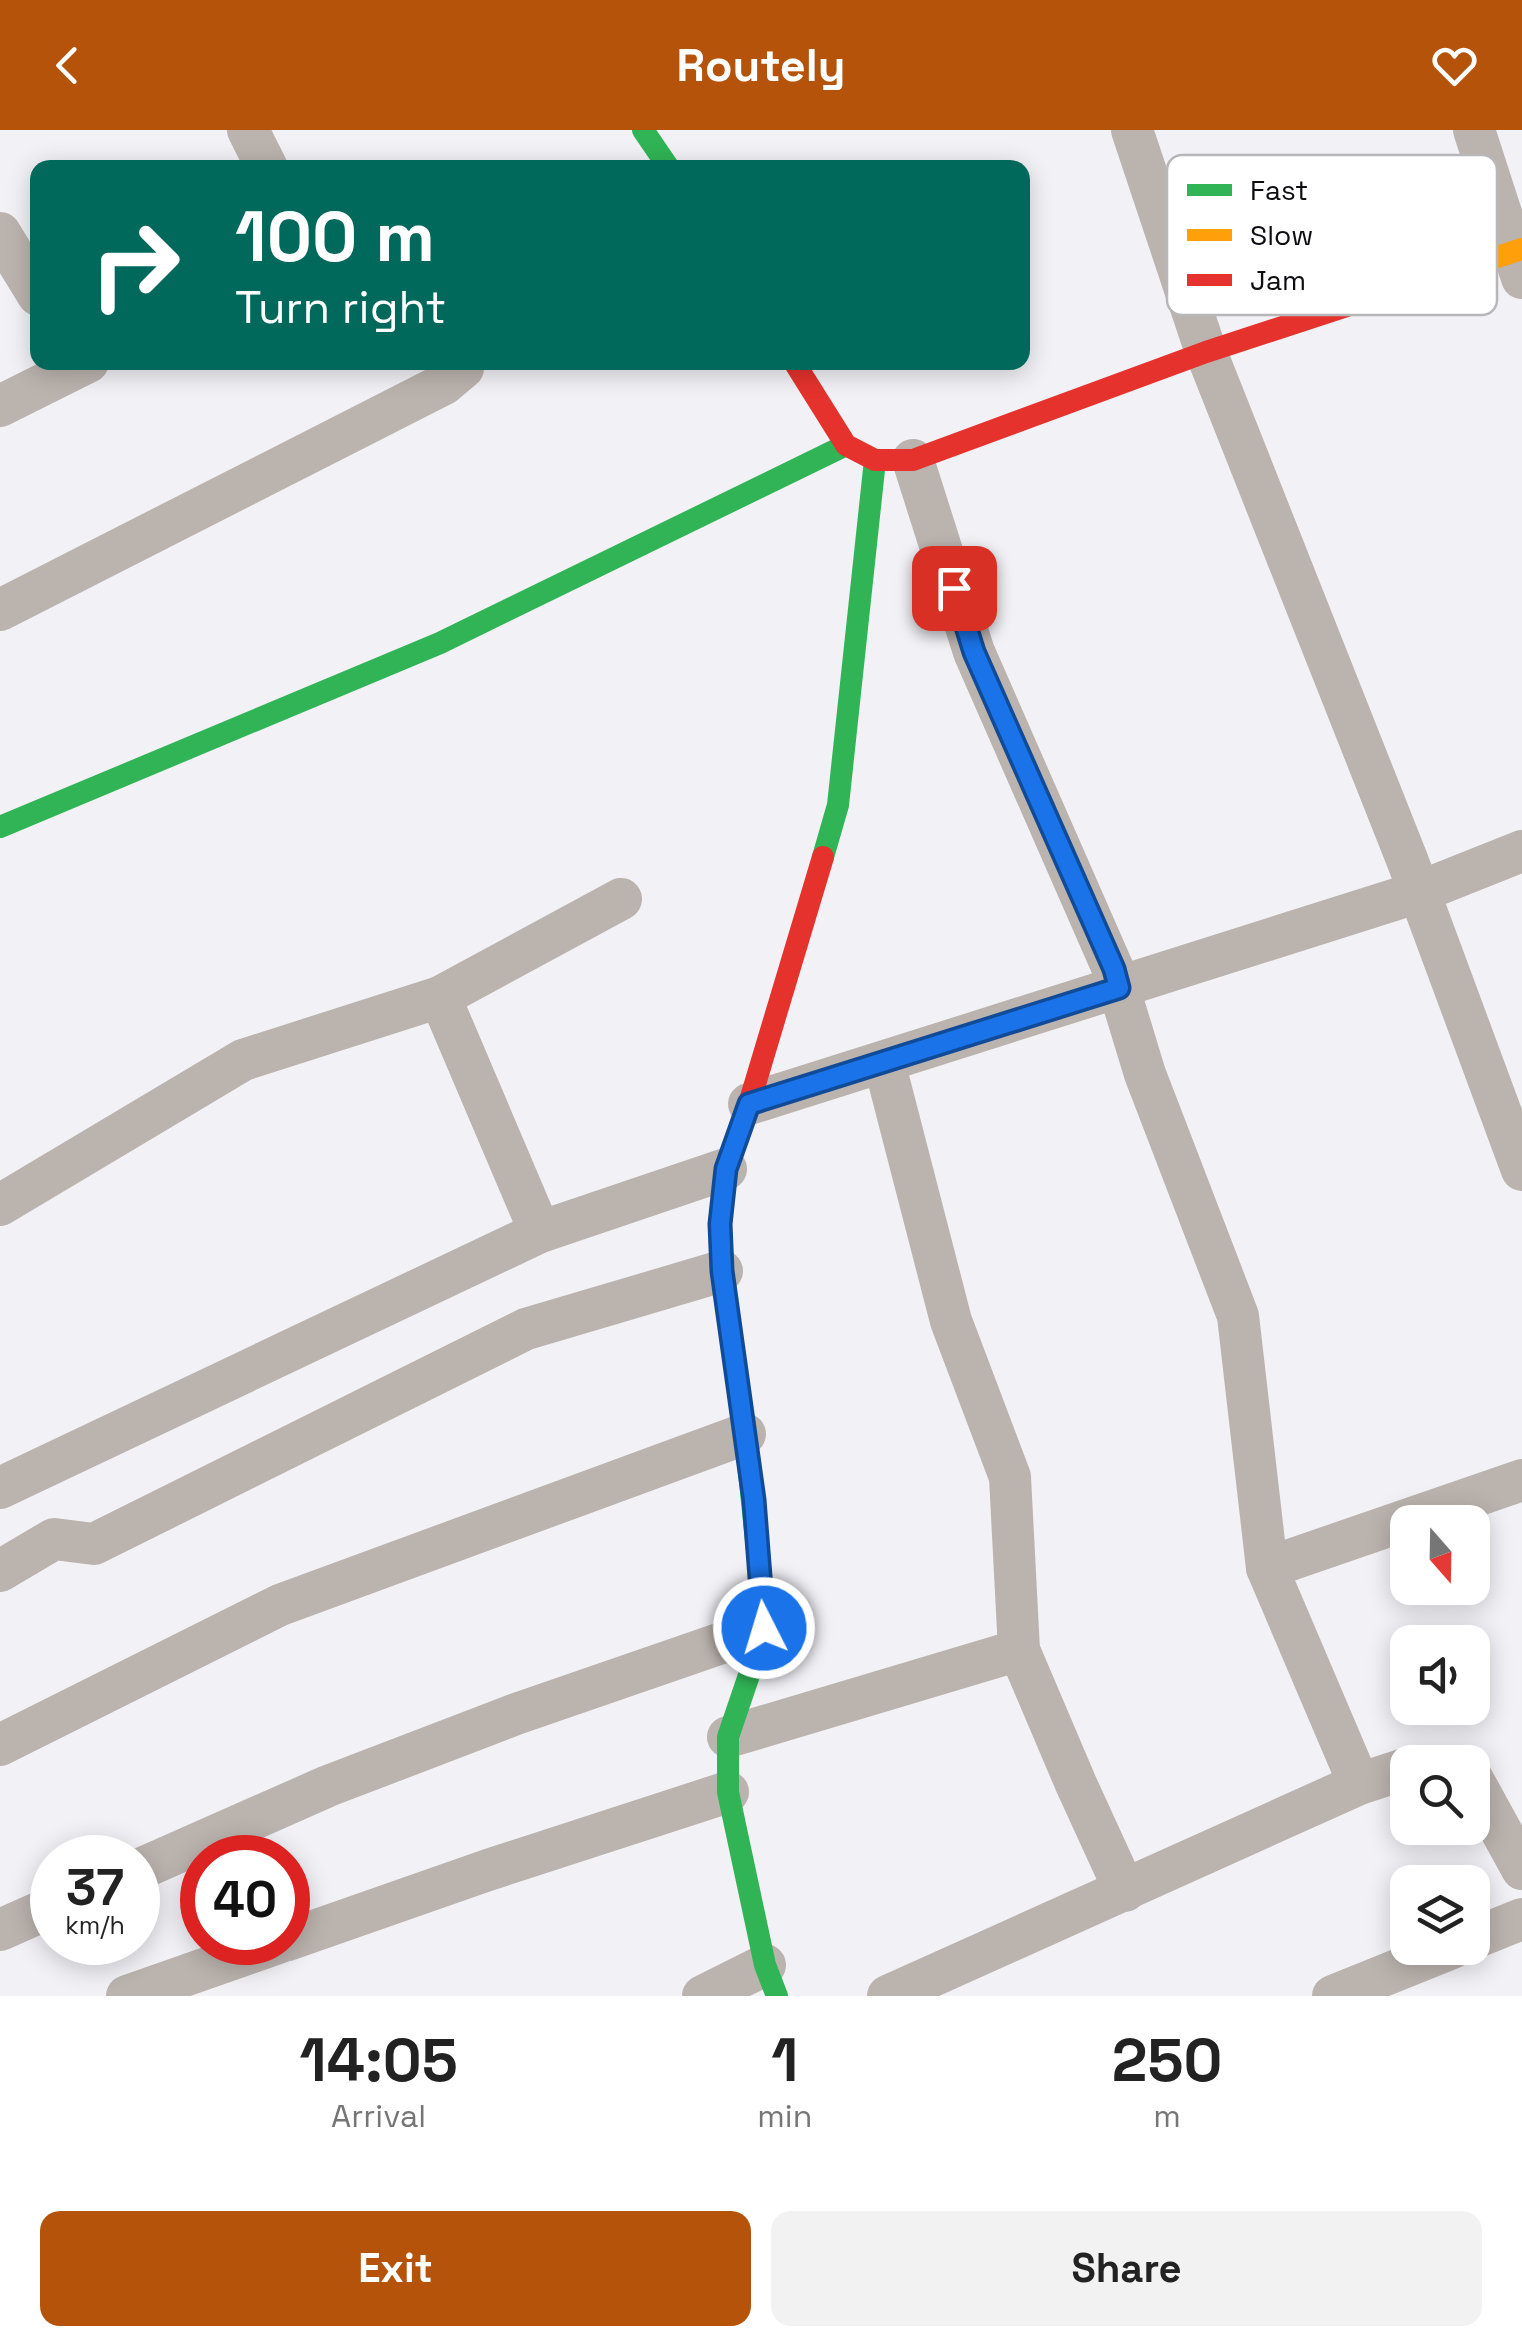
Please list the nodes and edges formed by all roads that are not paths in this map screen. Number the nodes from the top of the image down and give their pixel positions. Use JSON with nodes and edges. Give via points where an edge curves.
{"nodes":[{"id":1,"x":248,"y":130,"type":"edge"},
{"id":2,"x":644,"y":130,"type":"edge"},
{"id":3,"x":1132,"y":130,"type":"edge"},
{"id":4,"x":1474,"y":130,"type":"edge"},
{"id":5,"x":1483,"y":155,"type":"edge"},
{"id":6,"x":262,"y":160,"type":"edge"},
{"id":7,"x":664,"y":160,"type":"edge"},
{"id":8,"x":1497,"y":196,"type":"edge"},
{"id":9,"x":0,"y":234,"type":"edge"},
{"id":10,"x":1167,"y":235,"type":"edge"},
{"id":11,"x":1519,"y":260,"type":"edge"},
{"id":12,"x":30,"y":282,"type":"edge"},
{"id":13,"x":1194,"y":315,"type":"edge"},
{"id":14,"x":1332,"y":315,"type":"edge"},
{"id":15,"x":1206,"y":352,"type":"junction"},
{"id":16,"x":70,"y":370,"type":"edge"},
{"id":17,"x":460,"y":370,"type":"edge"},
{"id":18,"x":799,"y":370,"type":"edge"},
{"id":19,"x":0,"y":406,"type":"edge"},
{"id":20,"x":846,"y":445,"type":"junction"},
{"id":21,"x":894,"y":460,"type":"junction"},
{"id":22,"x":0,"y":610,"type":"edge"},
{"id":23,"x":0,"y":827,"type":"edge"},
{"id":24,"x":1522,"y":850,"type":"edge"},
{"id":25,"x":1419,"y":892,"type":"junction"},
{"id":26,"x":621,"y":899,"type":"dead end"},
{"id":27,"x":1119,"y":988,"type":"junction"},
{"id":28,"x":440,"y":997,"type":"junction"},
{"id":29,"x":884,"y":1062,"type":"junction"},
{"id":30,"x":749,"y":1104,"type":"junction"},
{"id":31,"x":726,"y":1169,"type":"junction"},
{"id":32,"x":1522,"y":1170,"type":"edge"},
{"id":33,"x":0,"y":1205,"type":"edge"},
{"id":34,"x":540,"y":1232,"type":"junction"},
{"id":35,"x":722,"y":1271,"type":"junction"},
{"id":36,"x":744,"y":1434,"type":"junction"},
{"id":37,"x":1522,"y":1480,"type":"edge"},
{"id":38,"x":0,"y":1488,"type":"edge"},
{"id":39,"x":1268,"y":1568,"type":"junction"},
{"id":40,"x":0,"y":1571,"type":"edge"},
{"id":41,"x":764,"y":1628,"type":"junction"},
{"id":42,"x":1019,"y":1650,"type":"junction"},
{"id":43,"x":728,"y":1738,"type":"junction"},
{"id":44,"x":0,"y":1745,"type":"edge"},
{"id":45,"x":1390,"y":1774,"type":"edge"},
{"id":46,"x":1359,"y":1784,"type":"junction"},
{"id":47,"x":728,"y":1792,"type":"junction"},
{"id":48,"x":1490,"y":1811,"type":"edge"},
{"id":49,"x":160,"y":1860,"type":"edge"},
{"id":50,"x":1522,"y":1869,"type":"edge"},
{"id":51,"x":1125,"y":1891,"type":"junction"},
{"id":52,"x":30,"y":1917,"type":"edge"},
{"id":53,"x":1522,"y":1919,"type":"edge"},
{"id":54,"x":0,"y":1930,"type":"edge"},
{"id":55,"x":310,"y":1932,"type":"edge"},
{"id":56,"x":1490,"y":1932,"type":"edge"},
{"id":57,"x":215,"y":1965,"type":"edge"},
{"id":58,"x":1410,"y":1965,"type":"edge"},
{"id":59,"x":771,"y":1981,"type":"edge"},
{"id":60,"x":127,"y":1996,"type":"edge"},
{"id":61,"x":704,"y":1996,"type":"edge"},
{"id":62,"x":888,"y":1996,"type":"edge"},
{"id":63,"x":1333,"y":1996,"type":"edge"}],
"edges":[{"from":1,"to":6,"type":"street"},
{"from":2,"to":7,"type":"street"},
{"from":3,"to":10,"type":"street"},
{"from":4,"to":5,"type":"street"},
{"from":8,"to":11,"type":"street"},
{"from":9,"to":12,"type":"street"},
{"from":13,"to":15,"type":"street"},
{"from":14,"to":15,"type":"street"},
{"from":15,"to":21,"type":"street"},
{"from":15,"to":25,"type":"street"},
{"from":16,"to":19,"type":"street"},
{"from":17,"to":22,"type":"street","via":[[444,384]]},
{"from":18,"to":20,"type":"street"},
{"from":20,"to":21,"type":"street"},
{"from":20,"to":23,"type":"street","via":[[440,643]]},
{"from":21,"to":27,"type":"street"},
{"from":21,"to":30,"type":"street","via":[[838,804]]},
{"from":24,"to":25,"type":"street"},
{"from":25,"to":27,"type":"street"},
{"from":25,"to":32,"type":"street"},
{"from":26,"to":28,"type":"street"},
{"from":27,"to":29,"type":"street"},
{"from":27,"to":39,"type":"street","via":[[1238,1316]]},
{"from":28,"to":33,"type":"street","via":[[243,1060]]},
{"from":28,"to":34,"type":"street"},
{"from":29,"to":30,"type":"street"},
{"from":29,"to":42,"type":"street","via":[[951,1321],[1010,1477]]},
{"from":30,"to":31,"type":"street"},
{"from":31,"to":34,"type":"street"},
{"from":31,"to":35,"type":"street"},
{"from":34,"to":38,"type":"street"},
{"from":35,"to":36,"type":"street"},
{"from":35,"to":40,"type":"street","via":[[526,1329],[94,1544],[54,1539]]},
{"from":36,"to":41,"type":"street"},
{"from":36,"to":44,"type":"street","via":[[280,1605]]},
{"from":37,"to":39,"type":"street"},
{"from":39,"to":46,"type":"street"},
{"from":41,"to":43,"type":"street"},
{"from":41,"to":49,"type":"street","via":[[328,1786]]},
{"from":42,"to":43,"type":"street"},
{"from":42,"to":51,"type":"street"},
{"from":43,"to":47,"type":"street"},
{"from":45,"to":46,"type":"street"},
{"from":46,"to":51,"type":"street"},
{"from":47,"to":55,"type":"street"},
{"from":47,"to":59,"type":"street"},
{"from":48,"to":50,"type":"street"},
{"from":51,"to":62,"type":"street"},
{"from":52,"to":54,"type":"street"},
{"from":53,"to":56,"type":"street"},
{"from":57,"to":60,"type":"street"},
{"from":58,"to":63,"type":"street"},
{"from":59,"to":61,"type":"street"}]}
